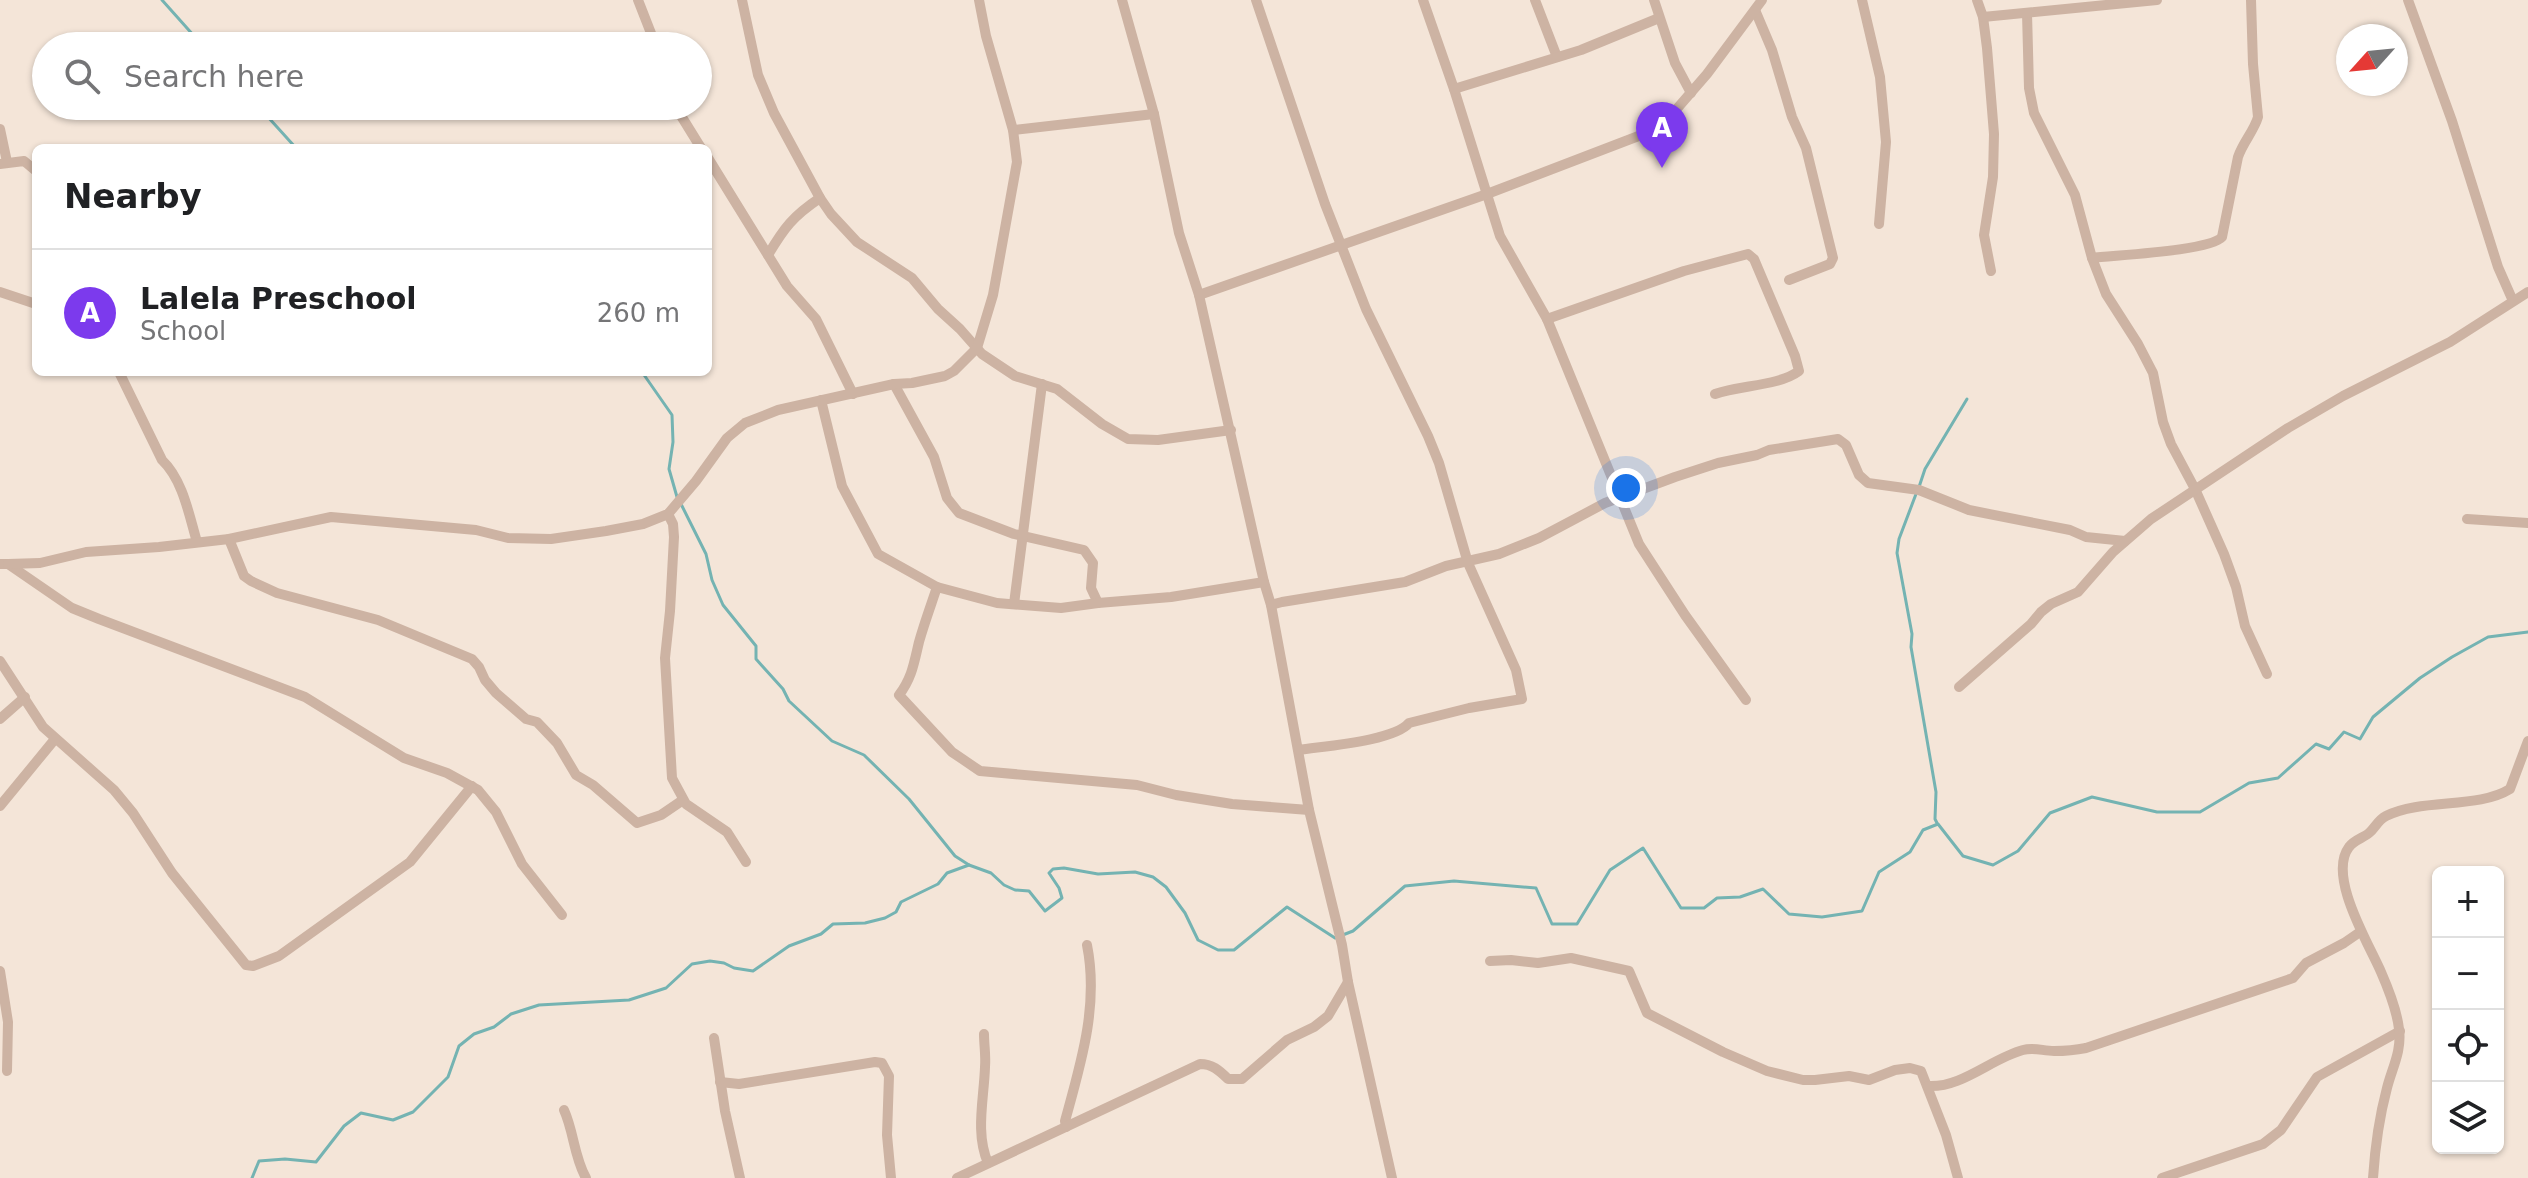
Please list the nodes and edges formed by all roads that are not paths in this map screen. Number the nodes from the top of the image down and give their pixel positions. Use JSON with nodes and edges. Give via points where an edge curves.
{"nodes":[{"id":1,"x":638,"y":0,"type":"edge"},
{"id":2,"x":742,"y":0,"type":"edge"},
{"id":3,"x":979,"y":0,"type":"edge"},
{"id":4,"x":1122,"y":0,"type":"edge"},
{"id":5,"x":1256,"y":0,"type":"edge"},
{"id":6,"x":1423,"y":0,"type":"edge"},
{"id":7,"x":1535,"y":0,"type":"edge"},
{"id":8,"x":1654,"y":0,"type":"edge"},
{"id":9,"x":1862,"y":0,"type":"edge"},
{"id":10,"x":1977,"y":0,"type":"edge"},
{"id":11,"x":2157,"y":0,"type":"edge"},
{"id":12,"x":2251,"y":0,"type":"edge"},
{"id":13,"x":2408,"y":0,"type":"edge"},
{"id":14,"x":1759,"y":5,"type":"edge"},
{"id":15,"x":2027,"y":13,"type":"junction"},
{"id":16,"x":1983,"y":17,"type":"junction"},
{"id":17,"x":1659,"y":18,"type":"junction"},
{"id":18,"x":651,"y":32,"type":"edge"},
{"id":19,"x":1557,"y":57,"type":"junction"},
{"id":20,"x":1454,"y":89,"type":"junction"},
{"id":21,"x":1691,"y":93,"type":"junction"},
{"id":22,"x":1154,"y":114,"type":"junction"},
{"id":23,"x":684,"y":120,"type":"edge"},
{"id":24,"x":0,"y":129,"type":"edge"},
{"id":25,"x":1013,"y":130,"type":"junction"},
{"id":26,"x":699,"y":144,"type":"edge"},
{"id":27,"x":3,"y":163,"type":"edge"},
{"id":28,"x":712,"y":164,"type":"edge"},
{"id":29,"x":32,"y":168,"type":"edge"},
{"id":30,"x":1487,"y":194,"type":"junction"},
{"id":31,"x":820,"y":198,"type":"junction"},
{"id":32,"x":1879,"y":224,"type":"dead end"},
{"id":33,"x":1342,"y":243,"type":"junction"},
{"id":34,"x":768,"y":255,"type":"junction"},
{"id":35,"x":2092,"y":258,"type":"junction"},
{"id":36,"x":1991,"y":271,"type":"dead end"},
{"id":37,"x":1789,"y":280,"type":"dead end"},
{"id":38,"x":0,"y":292,"type":"edge"},
{"id":39,"x":2528,"y":292,"type":"edge"},
{"id":40,"x":1199,"y":295,"type":"junction"},
{"id":41,"x":2513,"y":301,"type":"junction"},
{"id":42,"x":32,"y":303,"type":"edge"},
{"id":43,"x":1547,"y":319,"type":"junction"},
{"id":44,"x":977,"y":348,"type":"junction"},
{"id":45,"x":121,"y":376,"type":"edge"},
{"id":46,"x":894,"y":384,"type":"junction"},
{"id":47,"x":1042,"y":384,"type":"junction"},
{"id":48,"x":853,"y":394,"type":"junction"},
{"id":49,"x":1715,"y":394,"type":"dead end"},
{"id":50,"x":821,"y":400,"type":"junction"},
{"id":51,"x":1231,"y":430,"type":"junction"},
{"id":52,"x":2195,"y":489,"type":"junction"},
{"id":53,"x":1620,"y":497,"type":"junction"},
{"id":54,"x":672,"y":510,"type":"junction"},
{"id":55,"x":2467,"y":519,"type":"dead end"},
{"id":56,"x":2528,"y":523,"type":"edge"},
{"id":57,"x":1023,"y":537,"type":"junction"},
{"id":58,"x":229,"y":539,"type":"junction"},
{"id":59,"x":2125,"y":541,"type":"junction"},
{"id":60,"x":197,"y":542,"type":"junction"},
{"id":61,"x":1468,"y":563,"type":"junction"},
{"id":62,"x":4,"y":564,"type":"edge"},
{"id":63,"x":1264,"y":582,"type":"junction"},
{"id":64,"x":937,"y":587,"type":"junction"},
{"id":65,"x":1098,"y":603,"type":"junction"},
{"id":66,"x":1014,"y":604,"type":"junction"},
{"id":67,"x":1271,"y":605,"type":"junction"},
{"id":68,"x":0,"y":661,"type":"edge"},
{"id":69,"x":2267,"y":674,"type":"dead end"},
{"id":70,"x":1959,"y":687,"type":"dead end"},
{"id":71,"x":25,"y":697,"type":"junction"},
{"id":72,"x":1746,"y":700,"type":"dead end"},
{"id":73,"x":0,"y":719,"type":"edge"},
{"id":74,"x":55,"y":739,"type":"junction"},
{"id":75,"x":2528,"y":741,"type":"edge"},
{"id":76,"x":1299,"y":750,"type":"junction"},
{"id":77,"x":472,"y":786,"type":"junction"},
{"id":78,"x":683,"y":800,"type":"junction"},
{"id":79,"x":0,"y":806,"type":"edge"},
{"id":80,"x":1309,"y":810,"type":"junction"},
{"id":81,"x":746,"y":862,"type":"dead end"},
{"id":82,"x":562,"y":915,"type":"dead end"},
{"id":83,"x":2360,"y":932,"type":"junction"},
{"id":84,"x":1087,"y":945,"type":"dead end"},
{"id":85,"x":1490,"y":961,"type":"dead end"},
{"id":86,"x":0,"y":971,"type":"edge"},
{"id":87,"x":1348,"y":982,"type":"junction"},
{"id":88,"x":2400,"y":1031,"type":"junction"},
{"id":89,"x":984,"y":1034,"type":"dead end"},
{"id":90,"x":714,"y":1038,"type":"dead end"},
{"id":91,"x":7,"y":1071,"type":"dead end"},
{"id":92,"x":720,"y":1082,"type":"junction"},
{"id":93,"x":1928,"y":1086,"type":"junction"},
{"id":94,"x":564,"y":1110,"type":"dead end"},
{"id":95,"x":1066,"y":1127,"type":"junction"},
{"id":96,"x":988,"y":1163,"type":"junction"},
{"id":97,"x":586,"y":1178,"type":"edge"},
{"id":98,"x":740,"y":1178,"type":"edge"},
{"id":99,"x":891,"y":1178,"type":"edge"},
{"id":100,"x":957,"y":1178,"type":"edge"},
{"id":101,"x":1392,"y":1178,"type":"edge"},
{"id":102,"x":1958,"y":1178,"type":"edge"},
{"id":103,"x":2162,"y":1178,"type":"edge"},
{"id":104,"x":2373,"y":1178,"type":"edge"}],
"edges":[{"from":1,"to":18,"type":"street"},
{"from":2,"to":31,"type":"street","via":[[758,75]]},
{"from":3,"to":25,"type":"street"},
{"from":4,"to":22,"type":"street"},
{"from":5,"to":33,"type":"street"},
{"from":6,"to":20,"type":"street"},
{"from":7,"to":19,"type":"street"},
{"from":8,"to":17,"type":"street"},
{"from":9,"to":32,"type":"street","via":[[1880,77],[1886,142]]},
{"from":10,"to":16,"type":"street"},
{"from":11,"to":15,"type":"street"},
{"from":12,"to":35,"type":"street","via":[[2258,117],[2238,157],[2222,237],[2190,248]]},
{"from":13,"to":41,"type":"street"},
{"from":14,"to":21,"type":"street"},
{"from":14,"to":37,"type":"street","via":[[1806,148],[1833,258],[1830,264]]},
{"from":15,"to":16,"type":"street"},
{"from":15,"to":35,"type":"street","via":[[2031,101],[2075,195]]},
{"from":16,"to":36,"type":"street","via":[[1994,134],[1984,235]]},
{"from":17,"to":19,"type":"street"},
{"from":17,"to":21,"type":"street"},
{"from":19,"to":20,"type":"street"},
{"from":20,"to":30,"type":"street"},
{"from":21,"to":30,"type":"street","via":[[1649,132]]},
{"from":22,"to":25,"type":"street"},
{"from":22,"to":40,"type":"street","via":[[1179,233]]},
{"from":23,"to":26,"type":"street"},
{"from":24,"to":27,"type":"street"},
{"from":25,"to":44,"type":"street","via":[[1014,188]]},
{"from":27,"to":29,"type":"street","via":[[24,161]]},
{"from":28,"to":34,"type":"street"},
{"from":30,"to":33,"type":"street"},
{"from":30,"to":43,"type":"street","via":[[1500,236]]},
{"from":31,"to":34,"type":"street","via":[[786,225]]},
{"from":31,"to":44,"type":"street","via":[[857,242],[912,278]]},
{"from":33,"to":40,"type":"street"},
{"from":33,"to":61,"type":"street","via":[[1366,309],[1439,463]]},
{"from":34,"to":48,"type":"street","via":[[816,319]]},
{"from":35,"to":52,"type":"street","via":[[2106,294],[2153,373],[2167,433]]},
{"from":38,"to":42,"type":"street"},
{"from":39,"to":41,"type":"street"},
{"from":40,"to":51,"type":"street"},
{"from":41,"to":52,"type":"street","via":[[2450,342],[2343,396]]},
{"from":43,"to":49,"type":"street","via":[[1748,254],[1799,371]]},
{"from":43,"to":53,"type":"street"},
{"from":44,"to":46,"type":"street","via":[[945,376]]},
{"from":44,"to":47,"type":"street","via":[[1015,376]]},
{"from":45,"to":60,"type":"street","via":[[177,481]]},
{"from":46,"to":48,"type":"street"},
{"from":46,"to":57,"type":"street","via":[[934,457],[952,507]]},
{"from":47,"to":51,"type":"street","via":[[1128,439]]},
{"from":47,"to":57,"type":"street"},
{"from":48,"to":50,"type":"street"},
{"from":50,"to":54,"type":"street","via":[[778,410],[734,431]]},
{"from":50,"to":64,"type":"street","via":[[842,486],[878,554]]},
{"from":51,"to":63,"type":"street"},
{"from":52,"to":59,"type":"street"},
{"from":52,"to":69,"type":"street"},
{"from":53,"to":59,"type":"street","via":[[1718,463],[1838,439],[1868,483],[1919,490],[1969,510],[2086,537]]},
{"from":53,"to":61,"type":"street","via":[[1539,538]]},
{"from":53,"to":72,"type":"street","via":[[1639,544]]},
{"from":54,"to":58,"type":"street","via":[[643,524],[551,539],[331,517]]},
{"from":54,"to":78,"type":"street","via":[[666,695],[672,778]]},
{"from":55,"to":56,"type":"street"},
{"from":57,"to":65,"type":"street","via":[[1084,550],[1093,563],[1091,588]]},
{"from":57,"to":66,"type":"street"},
{"from":58,"to":60,"type":"street"},
{"from":58,"to":78,"type":"street","via":[[251,581],[378,620],[472,659],[496,693],[557,743],[576,775],[637,823]]},
{"from":59,"to":70,"type":"street","via":[[2078,592],[2051,604]]},
{"from":60,"to":62,"type":"street"},
{"from":61,"to":67,"type":"street","via":[[1392,586]]},
{"from":61,"to":76,"type":"street","via":[[1516,670],[1522,699],[1409,723],[1390,735]]},
{"from":62,"to":77,"type":"street","via":[[72,608],[305,697],[404,758]]},
{"from":63,"to":65,"type":"street"},
{"from":63,"to":67,"type":"street"},
{"from":64,"to":66,"type":"street"},
{"from":64,"to":80,"type":"street","via":[[915,667],[899,695],[952,752],[980,771],[1137,785],[1232,804]]},
{"from":65,"to":66,"type":"street","via":[[1061,608]]},
{"from":67,"to":76,"type":"street"},
{"from":68,"to":71,"type":"street"},
{"from":71,"to":73,"type":"street"},
{"from":71,"to":74,"type":"street"},
{"from":74,"to":77,"type":"street","via":[[114,790],[239,959],[253,966],[279,956],[410,862]]},
{"from":74,"to":79,"type":"street"},
{"from":75,"to":83,"type":"street","via":[[2510,789],[2386,816],[2349,847],[2343,873]]},
{"from":76,"to":80,"type":"street"},
{"from":77,"to":82,"type":"street","via":[[496,812],[522,864]]},
{"from":78,"to":81,"type":"street","via":[[727,832]]},
{"from":80,"to":87,"type":"street"},
{"from":83,"to":88,"type":"street","via":[[2381,972]]},
{"from":83,"to":93,"type":"street","via":[[2306,963],[2293,978],[2233,1000],[2086,1048],[2023,1049],[1968,1076]]},
{"from":84,"to":95,"type":"street","via":[[1092,994],[1087,1041]]},
{"from":85,"to":93,"type":"street","via":[[1571,958],[1629,971],[1647,1013],[1767,1071],[1803,1080],[1869,1080],[1910,1068],[1921,1071]]},
{"from":86,"to":91,"type":"street","via":[[8,1022]]},
{"from":87,"to":95,"type":"street","via":[[1328,1016],[1287,1040],[1242,1079],[1228,1079],[1218,1069],[1200,1064]]},
{"from":87,"to":101,"type":"street"},
{"from":88,"to":103,"type":"street","via":[[2317,1077],[2274,1138]]},
{"from":88,"to":104,"type":"street"},
{"from":89,"to":96,"type":"street","via":[[981,1131]]},
{"from":90,"to":92,"type":"street"},
{"from":92,"to":98,"type":"street"},
{"from":92,"to":99,"type":"street","via":[[739,1084],[882,1063],[889,1076]]},
{"from":93,"to":102,"type":"street"},
{"from":94,"to":97,"type":"street"},
{"from":95,"to":96,"type":"street"},
{"from":96,"to":100,"type":"street"}]}
